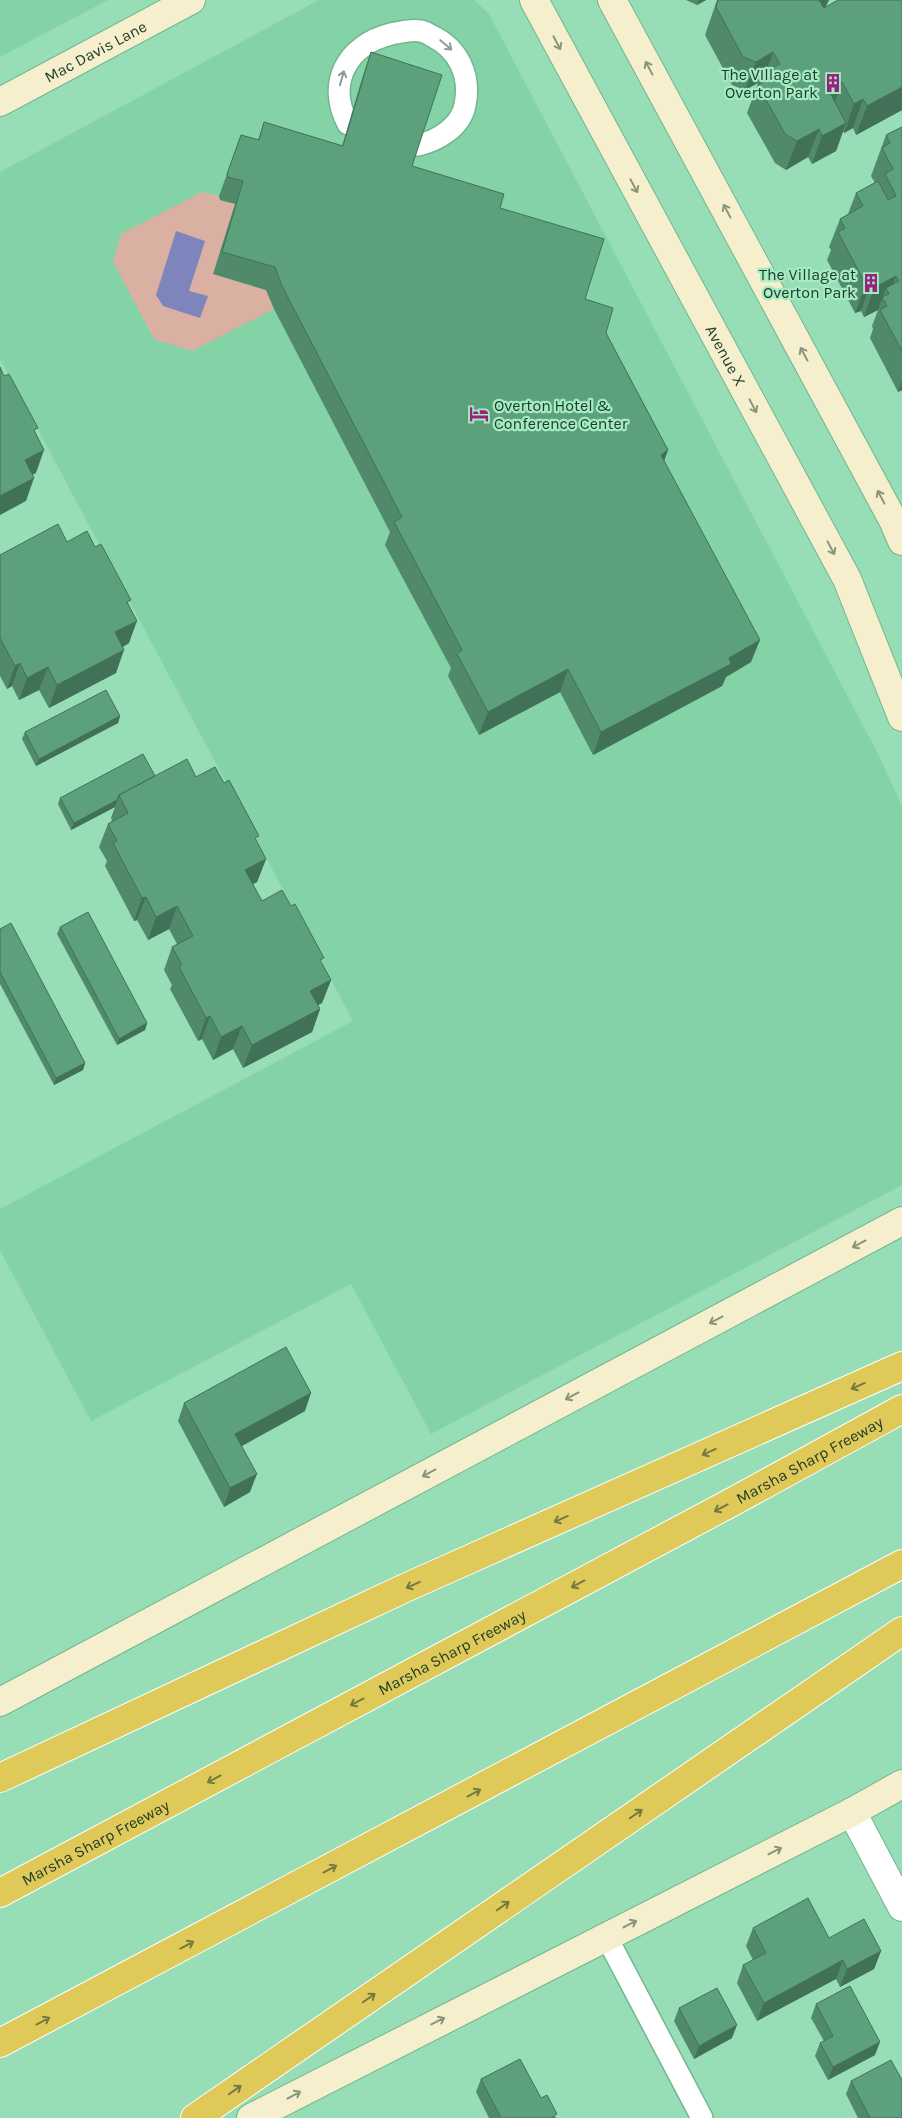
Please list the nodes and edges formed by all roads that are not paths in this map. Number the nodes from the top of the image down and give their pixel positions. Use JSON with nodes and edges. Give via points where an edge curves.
{"nodes":[{"id":1,"x":190,"y":0,"type":"edge"},
{"id":2,"x":534,"y":0,"type":"edge"},
{"id":3,"x":612,"y":0,"type":"edge"},
{"id":4,"x":0,"y":102,"type":"edge"},
{"id":5,"x":348,"y":124,"type":"edge"},
{"id":6,"x":418,"y":145,"type":"edge"},
{"id":7,"x":902,"y":541,"type":"edge"},
{"id":8,"x":902,"y":717,"type":"edge"},
{"id":9,"x":902,"y":1220,"type":"edge"},
{"id":10,"x":902,"y":1366,"type":"edge"},
{"id":11,"x":902,"y":1409,"type":"edge"},
{"id":12,"x":902,"y":1564,"type":"edge"},
{"id":13,"x":902,"y":1631,"type":"edge"},
{"id":14,"x":0,"y":1702,"type":"edge"},
{"id":15,"x":0,"y":1778,"type":"edge"},
{"id":16,"x":902,"y":1784,"type":"edge"},
{"id":17,"x":852,"y":1812,"type":"junction"},
{"id":18,"x":0,"y":1893,"type":"edge"},
{"id":19,"x":902,"y":1907,"type":"edge"},
{"id":20,"x":606,"y":1936,"type":"junction"},
{"id":21,"x":0,"y":2044,"type":"edge"},
{"id":22,"x":195,"y":2118,"type":"edge"},
{"id":23,"x":251,"y":2118,"type":"edge"},
{"id":24,"x":702,"y":2118,"type":"edge"}],
"edges":[{"from":1,"to":4,"type":"main road","name":"Mac Davis Lane"},
{"from":2,"to":8,"type":"main road","name":"Avenue X","one_way":true,"via":[[847,579]]},
{"from":7,"to":3,"type":"main road","one_way":true},
{"from":5,"to":6,"type":"lane","one_way":true,"via":[[338,97],[340,76],[347,63],[360,49],[378,38],[422,31],[454,52],[464,68],[467,88],[465,107],[458,121],[446,133]]},
{"from":9,"to":14,"type":"main road","one_way":true},
{"from":10,"to":15,"type":"highway","one_way":true,"via":[[405,1588]]},
{"from":11,"to":18,"type":"highway","name":"Marsha Sharp Freeway","one_way":true},
{"from":21,"to":12,"type":"highway","one_way":true},
{"from":22,"to":13,"type":"highway","one_way":true},
{"from":16,"to":17,"type":"main road"},
{"from":17,"to":19,"type":"street"},
{"from":20,"to":17,"type":"main road","one_way":true},
{"from":23,"to":20,"type":"main road","one_way":true},
{"from":20,"to":24,"type":"lane"}]}
